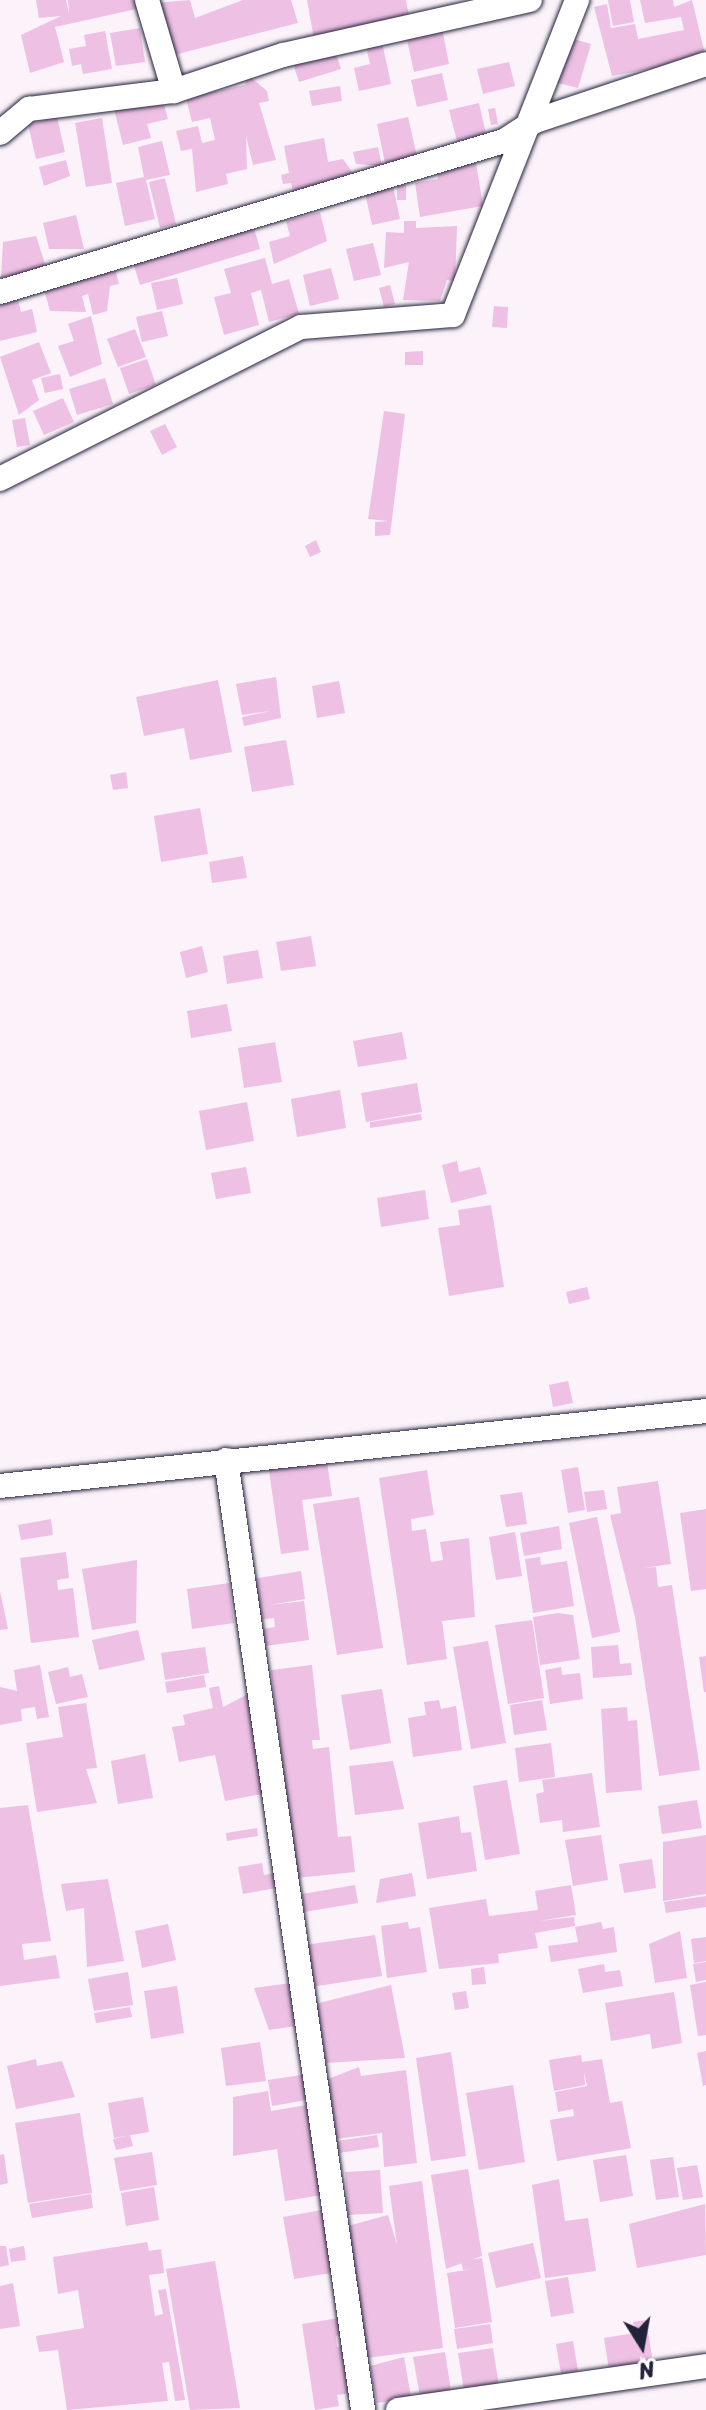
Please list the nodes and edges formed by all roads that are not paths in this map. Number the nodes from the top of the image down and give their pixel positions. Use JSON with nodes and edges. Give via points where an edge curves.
{"nodes":[{"id":1,"x":147,"y":0,"type":"edge"},
{"id":2,"x":530,"y":0,"type":"edge"},
{"id":3,"x":577,"y":0,"type":"edge"},
{"id":4,"x":706,"y":64,"type":"edge"},
{"id":5,"x":174,"y":91,"type":"junction"},
{"id":6,"x":535,"y":121,"type":"junction"},
{"id":7,"x":0,"y":133,"type":"edge"},
{"id":8,"x":0,"y":292,"type":"edge"},
{"id":9,"x":0,"y":479,"type":"edge"},
{"id":10,"x":706,"y":1411,"type":"edge"},
{"id":11,"x":226,"y":1460,"type":"junction"},
{"id":12,"x":0,"y":1486,"type":"edge"},
{"id":13,"x":706,"y":2366,"type":"edge"},
{"id":14,"x":363,"y":2410,"type":"edge"},
{"id":15,"x":398,"y":2410,"type":"edge"}],
"edges":[{"from":1,"to":5,"type":"street"},
{"from":2,"to":5,"type":"street","via":[[283,55]]},
{"from":3,"to":6,"type":"street"},
{"from":4,"to":6,"type":"street"},
{"from":5,"to":7,"type":"street","via":[[29,109]]},
{"from":6,"to":8,"type":"street","via":[[504,141]]},
{"from":6,"to":9,"type":"street","via":[[453,315],[301,327]]},
{"from":10,"to":11,"type":"street"},
{"from":11,"to":12,"type":"street"},
{"from":11,"to":14,"type":"street"},
{"from":13,"to":15,"type":"street"}]}
